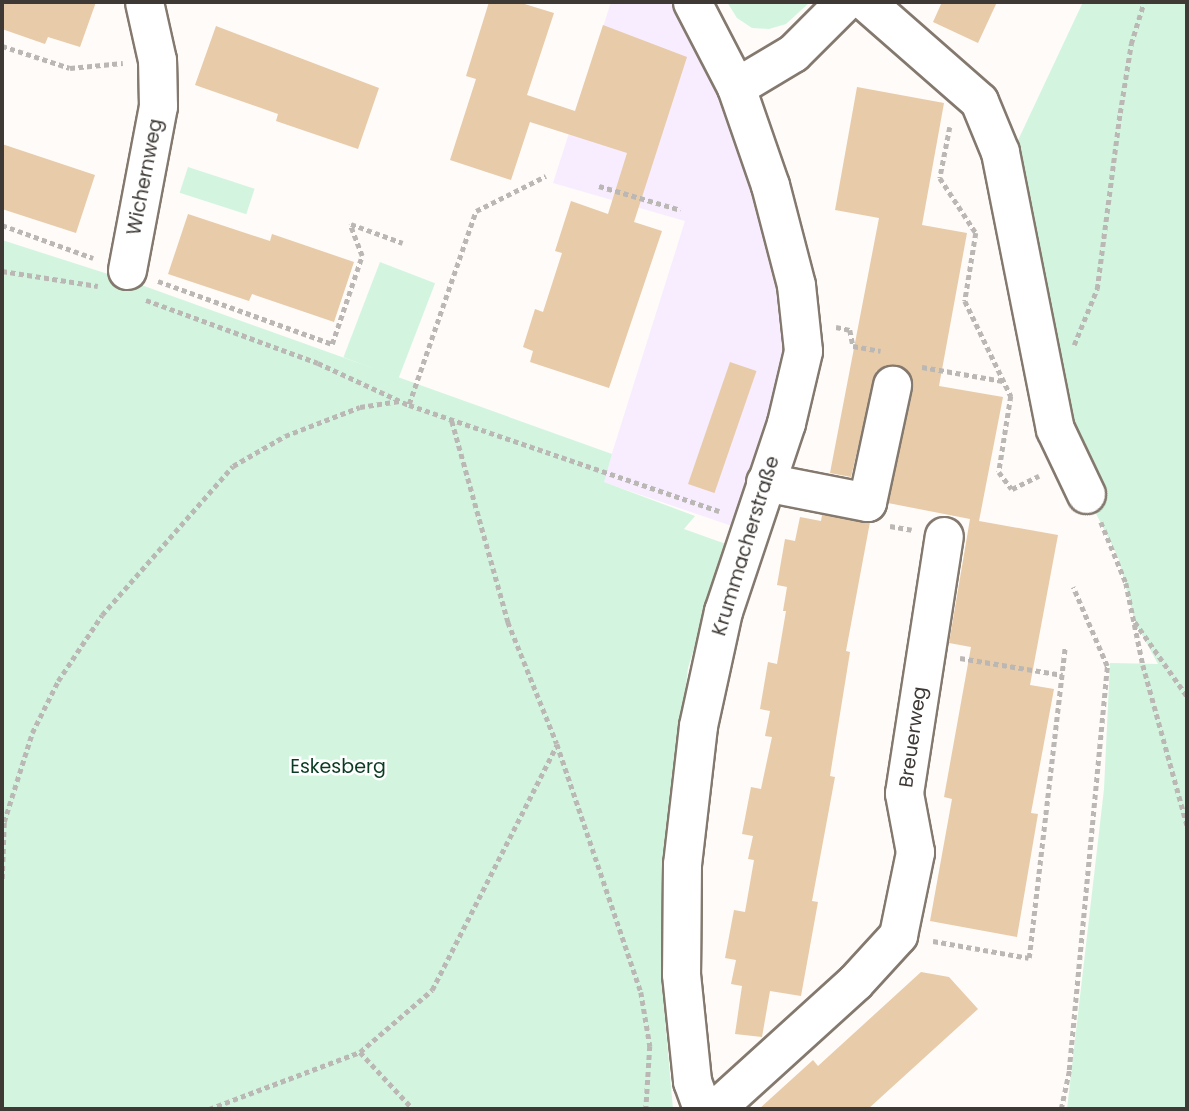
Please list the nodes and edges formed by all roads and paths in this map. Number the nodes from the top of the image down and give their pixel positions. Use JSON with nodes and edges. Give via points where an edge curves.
{"nodes":[{"id":1,"x":144,"y":2,"type":"edge"},
{"id":2,"x":692,"y":2,"type":"edge"},
{"id":3,"x":844,"y":2,"type":"edge"},
{"id":4,"x":866,"y":2,"type":"edge"},
{"id":5,"x":1144,"y":2,"type":"edge"},
{"id":6,"x":2,"y":46,"type":"edge"},
{"id":7,"x":157,"y":60,"type":"junction"},
{"id":8,"x":964,"y":84,"type":"junction"},
{"id":9,"x":736,"y":87,"type":"junction"},
{"id":10,"x":545,"y":176,"type":"dead end"},
{"id":11,"x":599,"y":186,"type":"dead end"},
{"id":12,"x":681,"y":210,"type":"dead end"},
{"id":13,"x":2,"y":225,"type":"edge"},
{"id":14,"x":403,"y":243,"type":"dead end"},
{"id":15,"x":2,"y":271,"type":"edge"},
{"id":16,"x":124,"y":285,"type":"junction"},
{"id":17,"x":892,"y":384,"type":"dead end"},
{"id":18,"x":1046,"y":384,"type":"junction"},
{"id":19,"x":400,"y":401,"type":"junction"},
{"id":20,"x":409,"y":405,"type":"junction"},
{"id":21,"x":452,"y":420,"type":"junction"},
{"id":22,"x":1070,"y":461,"type":"junction"},
{"id":23,"x":765,"y":482,"type":"junction"},
{"id":24,"x":1086,"y":494,"type":"joint"},
{"id":25,"x":867,"y":502,"type":"junction"},
{"id":26,"x":751,"y":523,"type":"junction"},
{"id":27,"x":944,"y":536,"type":"joint"},
{"id":28,"x":1073,"y":587,"type":"dead end"},
{"id":29,"x":1135,"y":622,"type":"junction"},
{"id":30,"x":1065,"y":647,"type":"dead end"},
{"id":31,"x":925,"y":652,"type":"junction"},
{"id":32,"x":1063,"y":675,"type":"junction"},
{"id":33,"x":1187,"y":696,"type":"edge"},
{"id":34,"x":557,"y":744,"type":"junction"},
{"id":35,"x":1187,"y":825,"type":"edge"},
{"id":36,"x":2,"y":879,"type":"edge"},
{"id":37,"x":898,"y":935,"type":"junction"},
{"id":38,"x":360,"y":1052,"type":"junction"},
{"id":39,"x":209,"y":1109,"type":"edge"},
{"id":40,"x":413,"y":1109,"type":"edge"},
{"id":41,"x":646,"y":1109,"type":"edge"},
{"id":42,"x":702,"y":1109,"type":"edge"},
{"id":43,"x":715,"y":1109,"type":"edge"},
{"id":44,"x":1060,"y":1109,"type":"edge"}],
"edges":[{"from":1,"to":7,"type":"street","name":"Wichernweg"},
{"from":2,"to":9,"type":"street","name":"Krummacherstraße"},
{"from":3,"to":9,"type":"street","via":[[793,53]]},
{"from":4,"to":8,"type":"street"},
{"from":5,"to":18,"type":"path","via":[[1131,44],[1094,305],[1077,340]]},
{"from":6,"to":7,"type":"path","via":[[70,68]]},
{"from":7,"to":16,"type":"street","name":"Wichernweg","via":[[157,121]]},
{"from":8,"to":18,"type":"street","via":[[979,100],[1000,152]]},
{"from":8,"to":22,"type":"path","via":[[956,94],[940,178],[976,233],[965,301],[1011,396],[999,472],[1012,489]]},
{"from":9,"to":23,"type":"street","name":"Krummacherstraße","via":[[770,185],[801,320],[798,383]]},
{"from":10,"to":20,"type":"path","via":[[476,211]]},
{"from":11,"to":12,"type":"path"},
{"from":13,"to":16,"type":"path"},
{"from":14,"to":16,"type":"path","via":[[350,224],[362,256],[332,344]]},
{"from":15,"to":16,"type":"path"},
{"from":16,"to":19,"type":"path"},
{"from":17,"to":25,"type":"street"},
{"from":18,"to":22,"type":"street","via":[[1055,429]]},
{"from":19,"to":20,"type":"path"},
{"from":19,"to":36,"type":"path","via":[[360,407],[285,436],[233,466],[102,615],[58,681],[32,733],[4,822]]},
{"from":20,"to":21,"type":"path"},
{"from":21,"to":26,"type":"path"},
{"from":21,"to":34,"type":"path","via":[[508,622]]},
{"from":22,"to":24,"type":"street"},
{"from":23,"to":25,"type":"street"},
{"from":23,"to":26,"type":"street","name":"Krummacherstraße"},
{"from":24,"to":29,"type":"path","via":[[1118,557]]},
{"from":25,"to":27,"type":"path","via":[[870,523]]},
{"from":26,"to":42,"type":"street","name":"Krummacherstraße","via":[[723,611],[698,726],[682,864],[681,974],[692,1081]]},
{"from":27,"to":31,"type":"street","name":"Breuerweg"},
{"from":28,"to":44,"type":"path","via":[[1107,666],[1069,1070]]},
{"from":29,"to":33,"type":"path"},
{"from":29,"to":35,"type":"path"},
{"from":30,"to":32,"type":"path"},
{"from":31,"to":32,"type":"path"},
{"from":31,"to":37,"type":"street","name":"Breuerweg","via":[[904,793],[915,852]]},
{"from":32,"to":37,"type":"path","via":[[1028,958]]},
{"from":34,"to":38,"type":"path","via":[[432,990]]},
{"from":34,"to":41,"type":"path","via":[[641,992],[650,1046]]},
{"from":37,"to":43,"type":"street","via":[[855,982]]},
{"from":38,"to":39,"type":"path"},
{"from":38,"to":40,"type":"path"}]}
